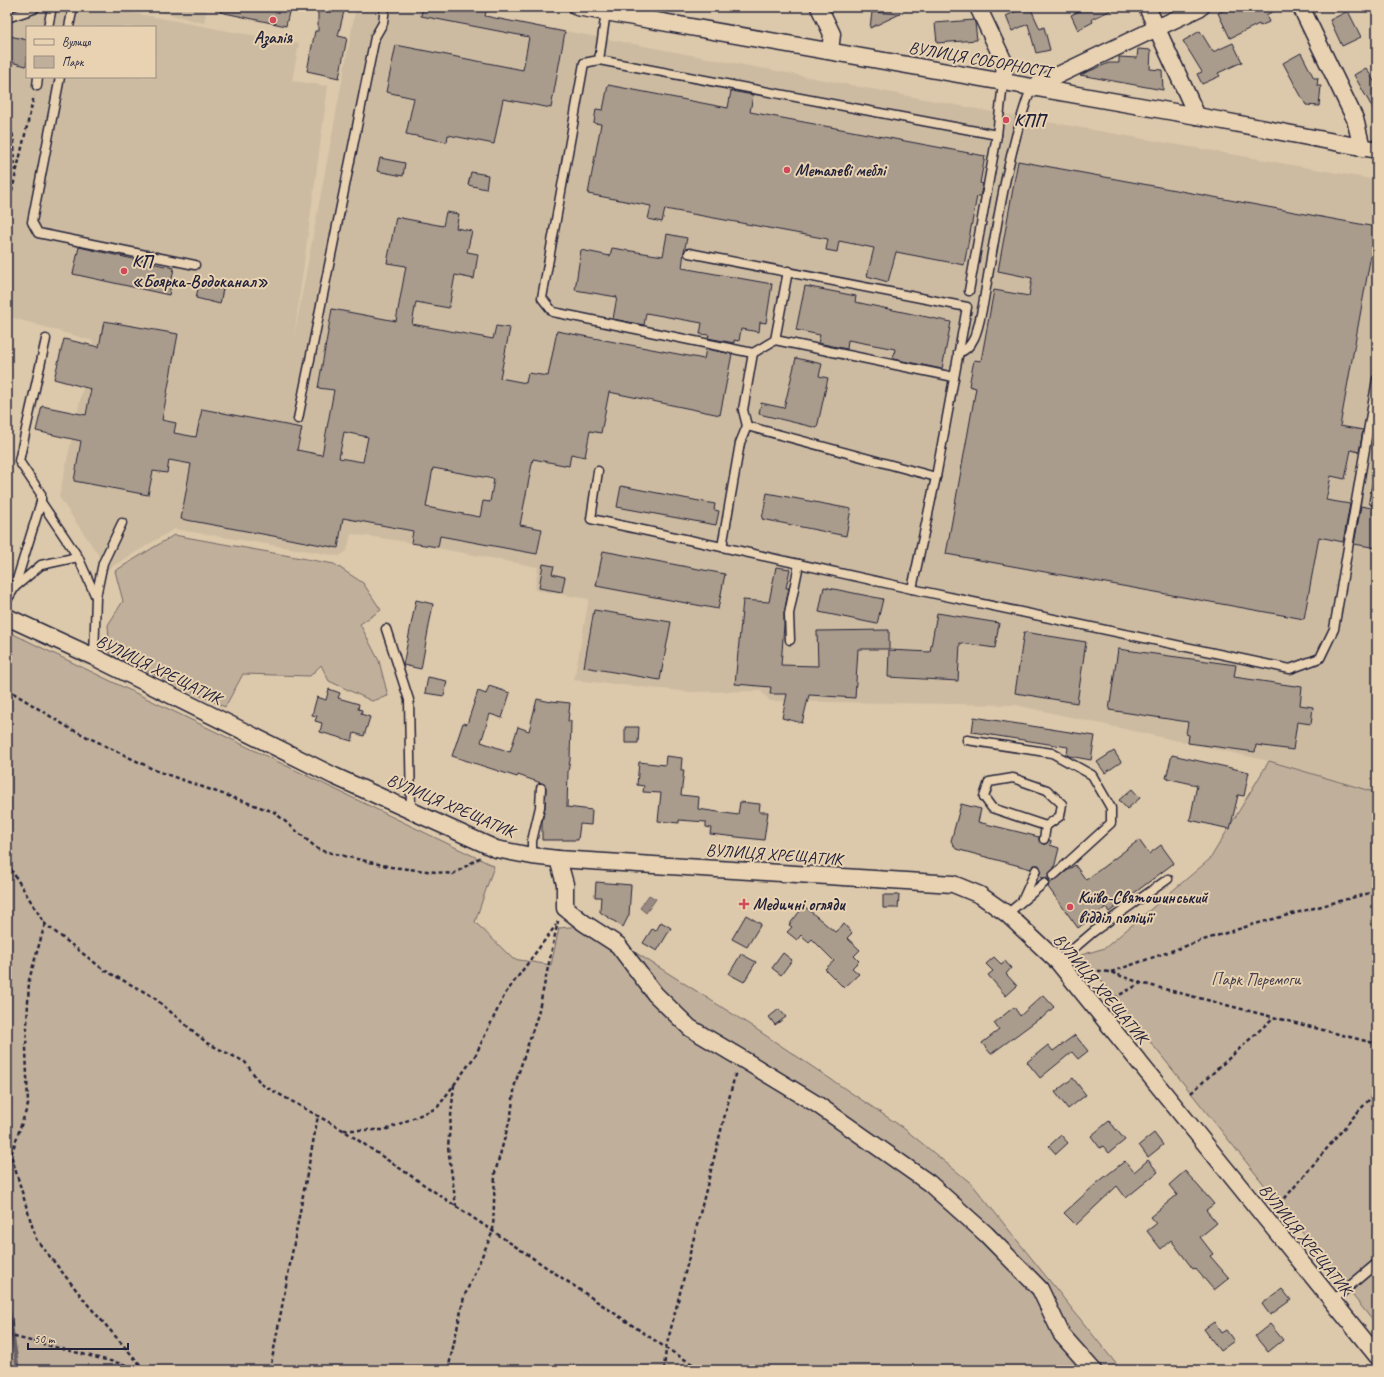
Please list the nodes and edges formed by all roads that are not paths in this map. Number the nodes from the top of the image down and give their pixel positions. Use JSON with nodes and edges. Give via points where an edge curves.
{"nodes":[{"id":1,"x":34,"y":7,"type":"edge"},
{"id":2,"x":52,"y":7,"type":"edge"},
{"id":3,"x":73,"y":7,"type":"edge"},
{"id":4,"x":385,"y":7,"type":"edge"},
{"id":5,"x":577,"y":7,"type":"edge"},
{"id":6,"x":819,"y":7,"type":"edge"},
{"id":7,"x":978,"y":7,"type":"edge"},
{"id":8,"x":1147,"y":7,"type":"edge"},
{"id":9,"x":1201,"y":7,"type":"edge"},
{"id":10,"x":1300,"y":7,"type":"edge"},
{"id":11,"x":20,"y":10,"type":"edge"},
{"id":12,"x":606,"y":12,"type":"junction"},
{"id":13,"x":662,"y":14,"type":"edge"},
{"id":14,"x":7,"y":18,"type":"edge"},
{"id":15,"x":48,"y":26,"type":"edge"},
{"id":16,"x":69,"y":26,"type":"edge"},
{"id":17,"x":1157,"y":28,"type":"junction"},
{"id":18,"x":830,"y":51,"type":"junction"},
{"id":19,"x":599,"y":60,"type":"junction"},
{"id":20,"x":38,"y":78,"type":"edge"},
{"id":21,"x":60,"y":78,"type":"edge"},
{"id":22,"x":1003,"y":83,"type":"junction"},
{"id":23,"x":37,"y":86,"type":"road end"},
{"id":24,"x":1031,"y":88,"type":"junction"},
{"id":25,"x":1197,"y":116,"type":"junction"},
{"id":26,"x":997,"y":135,"type":"junction"},
{"id":27,"x":1369,"y":149,"type":"edge"},
{"id":28,"x":689,"y":253,"type":"dead end"},
{"id":29,"x":195,"y":265,"type":"dead end"},
{"id":30,"x":788,"y":271,"type":"junction"},
{"id":31,"x":969,"y":291,"type":"dead end"},
{"id":32,"x":46,"y":338,"type":"dead end"},
{"id":33,"x":775,"y":340,"type":"junction"},
{"id":34,"x":753,"y":354,"type":"junction"},
{"id":35,"x":958,"y":354,"type":"junction"},
{"id":36,"x":954,"y":377,"type":"junction"},
{"id":37,"x":1377,"y":379,"type":"edge"},
{"id":38,"x":298,"y":419,"type":"dead end"},
{"id":39,"x":747,"y":426,"type":"junction"},
{"id":40,"x":598,"y":471,"type":"dead end"},
{"id":41,"x":936,"y":477,"type":"junction"},
{"id":42,"x":1377,"y":484,"type":"edge"},
{"id":43,"x":1374,"y":501,"type":"dead end"},
{"id":44,"x":41,"y":502,"type":"junction"},
{"id":45,"x":122,"y":523,"type":"dead end"},
{"id":46,"x":722,"y":547,"type":"junction"},
{"id":47,"x":78,"y":557,"type":"junction"},
{"id":48,"x":799,"y":564,"type":"junction"},
{"id":49,"x":15,"y":587,"type":"junction"},
{"id":50,"x":912,"y":589,"type":"junction"},
{"id":51,"x":96,"y":597,"type":"junction"},
{"id":52,"x":7,"y":600,"type":"edge"},
{"id":53,"x":7,"y":617,"type":"edge"},
{"id":54,"x":386,"y":629,"type":"dead end"},
{"id":55,"x":790,"y":640,"type":"dead end"},
{"id":56,"x":94,"y":657,"type":"junction"},
{"id":57,"x":967,"y":740,"type":"dead end"},
{"id":58,"x":541,"y":788,"type":"dead end"},
{"id":59,"x":411,"y":810,"type":"junction"},
{"id":60,"x":1046,"y":826,"type":"junction"},
{"id":61,"x":1044,"y":839,"type":"dead end"},
{"id":62,"x":532,"y":856,"type":"junction"},
{"id":63,"x":558,"y":858,"type":"junction"},
{"id":64,"x":1036,"y":870,"type":"dead end"},
{"id":65,"x":1053,"y":876,"type":"dead end"},
{"id":66,"x":1168,"y":879,"type":"dead end"},
{"id":67,"x":1044,"y":883,"type":"dead end"},
{"id":68,"x":1022,"y":901,"type":"junction"},
{"id":69,"x":1007,"y":914,"type":"junction"},
{"id":70,"x":1058,"y":962,"type":"junction"},
{"id":71,"x":1377,"y":1263,"type":"edge"},
{"id":72,"x":1332,"y":1301,"type":"junction"},
{"id":73,"x":1377,"y":1356,"type":"edge"},
{"id":74,"x":1093,"y":1370,"type":"edge"}],
"edges":[{"from":1,"to":11,"type":"lane"},
{"from":2,"to":15,"type":"lane"},
{"from":3,"to":16,"type":"lane"},
{"from":4,"to":38,"type":"lane","via":[[383,23],[375,37]]},
{"from":5,"to":12,"type":"street","name":"ВУЛИЦЯ СОБОРНОСТІ"},
{"from":6,"to":18,"type":"street","via":[[832,34]]},
{"from":7,"to":22,"type":"street","via":[[1005,64]]},
{"from":8,"to":17,"type":"street"},
{"from":9,"to":17,"type":"street"},
{"from":10,"to":27,"type":"street"},
{"from":11,"to":14,"type":"lane"},
{"from":12,"to":13,"type":"street","name":"ВУЛИЦЯ СОБОРНОСТІ"},
{"from":12,"to":19,"type":"lane"},
{"from":13,"to":18,"type":"street","name":"ВУЛИЦЯ СОБОРНОСТІ"},
{"from":17,"to":24,"type":"street"},
{"from":17,"to":25,"type":"street"},
{"from":18,"to":22,"type":"street","name":"ВУЛИЦЯ СОБОРНОСТІ"},
{"from":19,"to":26,"type":"lane"},
{"from":19,"to":34,"type":"lane","via":[[584,63],[542,298],[553,312]]},
{"from":20,"to":23,"type":"lane"},
{"from":21,"to":29,"type":"lane","via":[[32,222],[38,233]]},
{"from":22,"to":24,"type":"street","name":"ВУЛИЦЯ СОБОРНОСТІ"},
{"from":22,"to":26,"type":"lane"},
{"from":24,"to":25,"type":"street","name":"ВУЛИЦЯ СОБОРНОСТІ"},
{"from":24,"to":35,"type":"lane","via":[[1004,183],[979,323],[970,347]]},
{"from":25,"to":27,"type":"street","name":"ВУЛИЦЯ СОБОРНОСТІ"},
{"from":26,"to":31,"type":"lane"},
{"from":28,"to":30,"type":"lane"},
{"from":30,"to":33,"type":"lane"},
{"from":30,"to":35,"type":"lane","via":[[967,307]]},
{"from":32,"to":44,"type":"lane","via":[[19,461],[41,494]]},
{"from":33,"to":34,"type":"lane"},
{"from":33,"to":36,"type":"lane"},
{"from":34,"to":39,"type":"lane","via":[[743,410]]},
{"from":35,"to":36,"type":"lane"},
{"from":36,"to":41,"type":"lane"},
{"from":37,"to":50,"type":"lane","via":[[1334,629],[1320,658],[1290,669]]},
{"from":39,"to":41,"type":"lane"},
{"from":39,"to":46,"type":"lane","via":[[740,443]]},
{"from":40,"to":46,"type":"lane","via":[[591,519]]},
{"from":41,"to":50,"type":"lane"},
{"from":42,"to":43,"type":"lane"},
{"from":44,"to":47,"type":"lane"},
{"from":44,"to":49,"type":"lane"},
{"from":45,"to":51,"type":"lane","via":[[103,563]]},
{"from":46,"to":48,"type":"lane"},
{"from":47,"to":49,"type":"lane","via":[[41,565]]},
{"from":47,"to":51,"type":"lane"},
{"from":48,"to":50,"type":"lane"},
{"from":48,"to":55,"type":"lane","via":[[789,614]]},
{"from":49,"to":52,"type":"lane"},
{"from":51,"to":56,"type":"lane"},
{"from":53,"to":56,"type":"street","name":"ВУЛИЦЯ ХРЕЩАТИК"},
{"from":54,"to":59,"type":"lane","via":[[408,700]]},
{"from":56,"to":59,"type":"street","name":"ВУЛИЦЯ ХРЕЩАТИК","via":[[327,772]]},
{"from":57,"to":65,"type":"lane","via":[[1052,753],[1092,775],[1111,808],[1111,823]]},
{"from":58,"to":62,"type":"lane"},
{"from":59,"to":62,"type":"street","name":"ВУЛИЦЯ ХРЕЩАТИК","via":[[496,848]]},
{"from":60,"to":60,"type":"lane","via":[[992,808],[984,797],[989,782],[1014,778],[1047,790],[1062,804],[1060,816]]},
{"from":60,"to":61,"type":"lane"},
{"from":62,"to":63,"type":"street","name":"ВУЛИЦЯ ХРЕЩАТИК"},
{"from":63,"to":69,"type":"street","name":"ВУЛИЦЯ ХРЕЩАТИК","via":[[953,884],[980,895]]},
{"from":63,"to":74,"type":"street","via":[[565,884],[566,908],[618,945],[654,994],[690,1028],[818,1105],[935,1188],[986,1234],[1040,1289],[1062,1335]]},
{"from":64,"to":68,"type":"lane"},
{"from":66,"to":70,"type":"lane","via":[[1092,932]]},
{"from":67,"to":68,"type":"lane"},
{"from":68,"to":69,"type":"lane"},
{"from":69,"to":70,"type":"street","name":"ВУЛИЦЯ ХРЕЩАТИК"},
{"from":70,"to":72,"type":"street","name":"ВУЛИЦЯ ХРЕЩАТИК"},
{"from":71,"to":72,"type":"lane"},
{"from":72,"to":73,"type":"street","name":"ВУЛИЦЯ ХРЕЩАТИК"}]}
